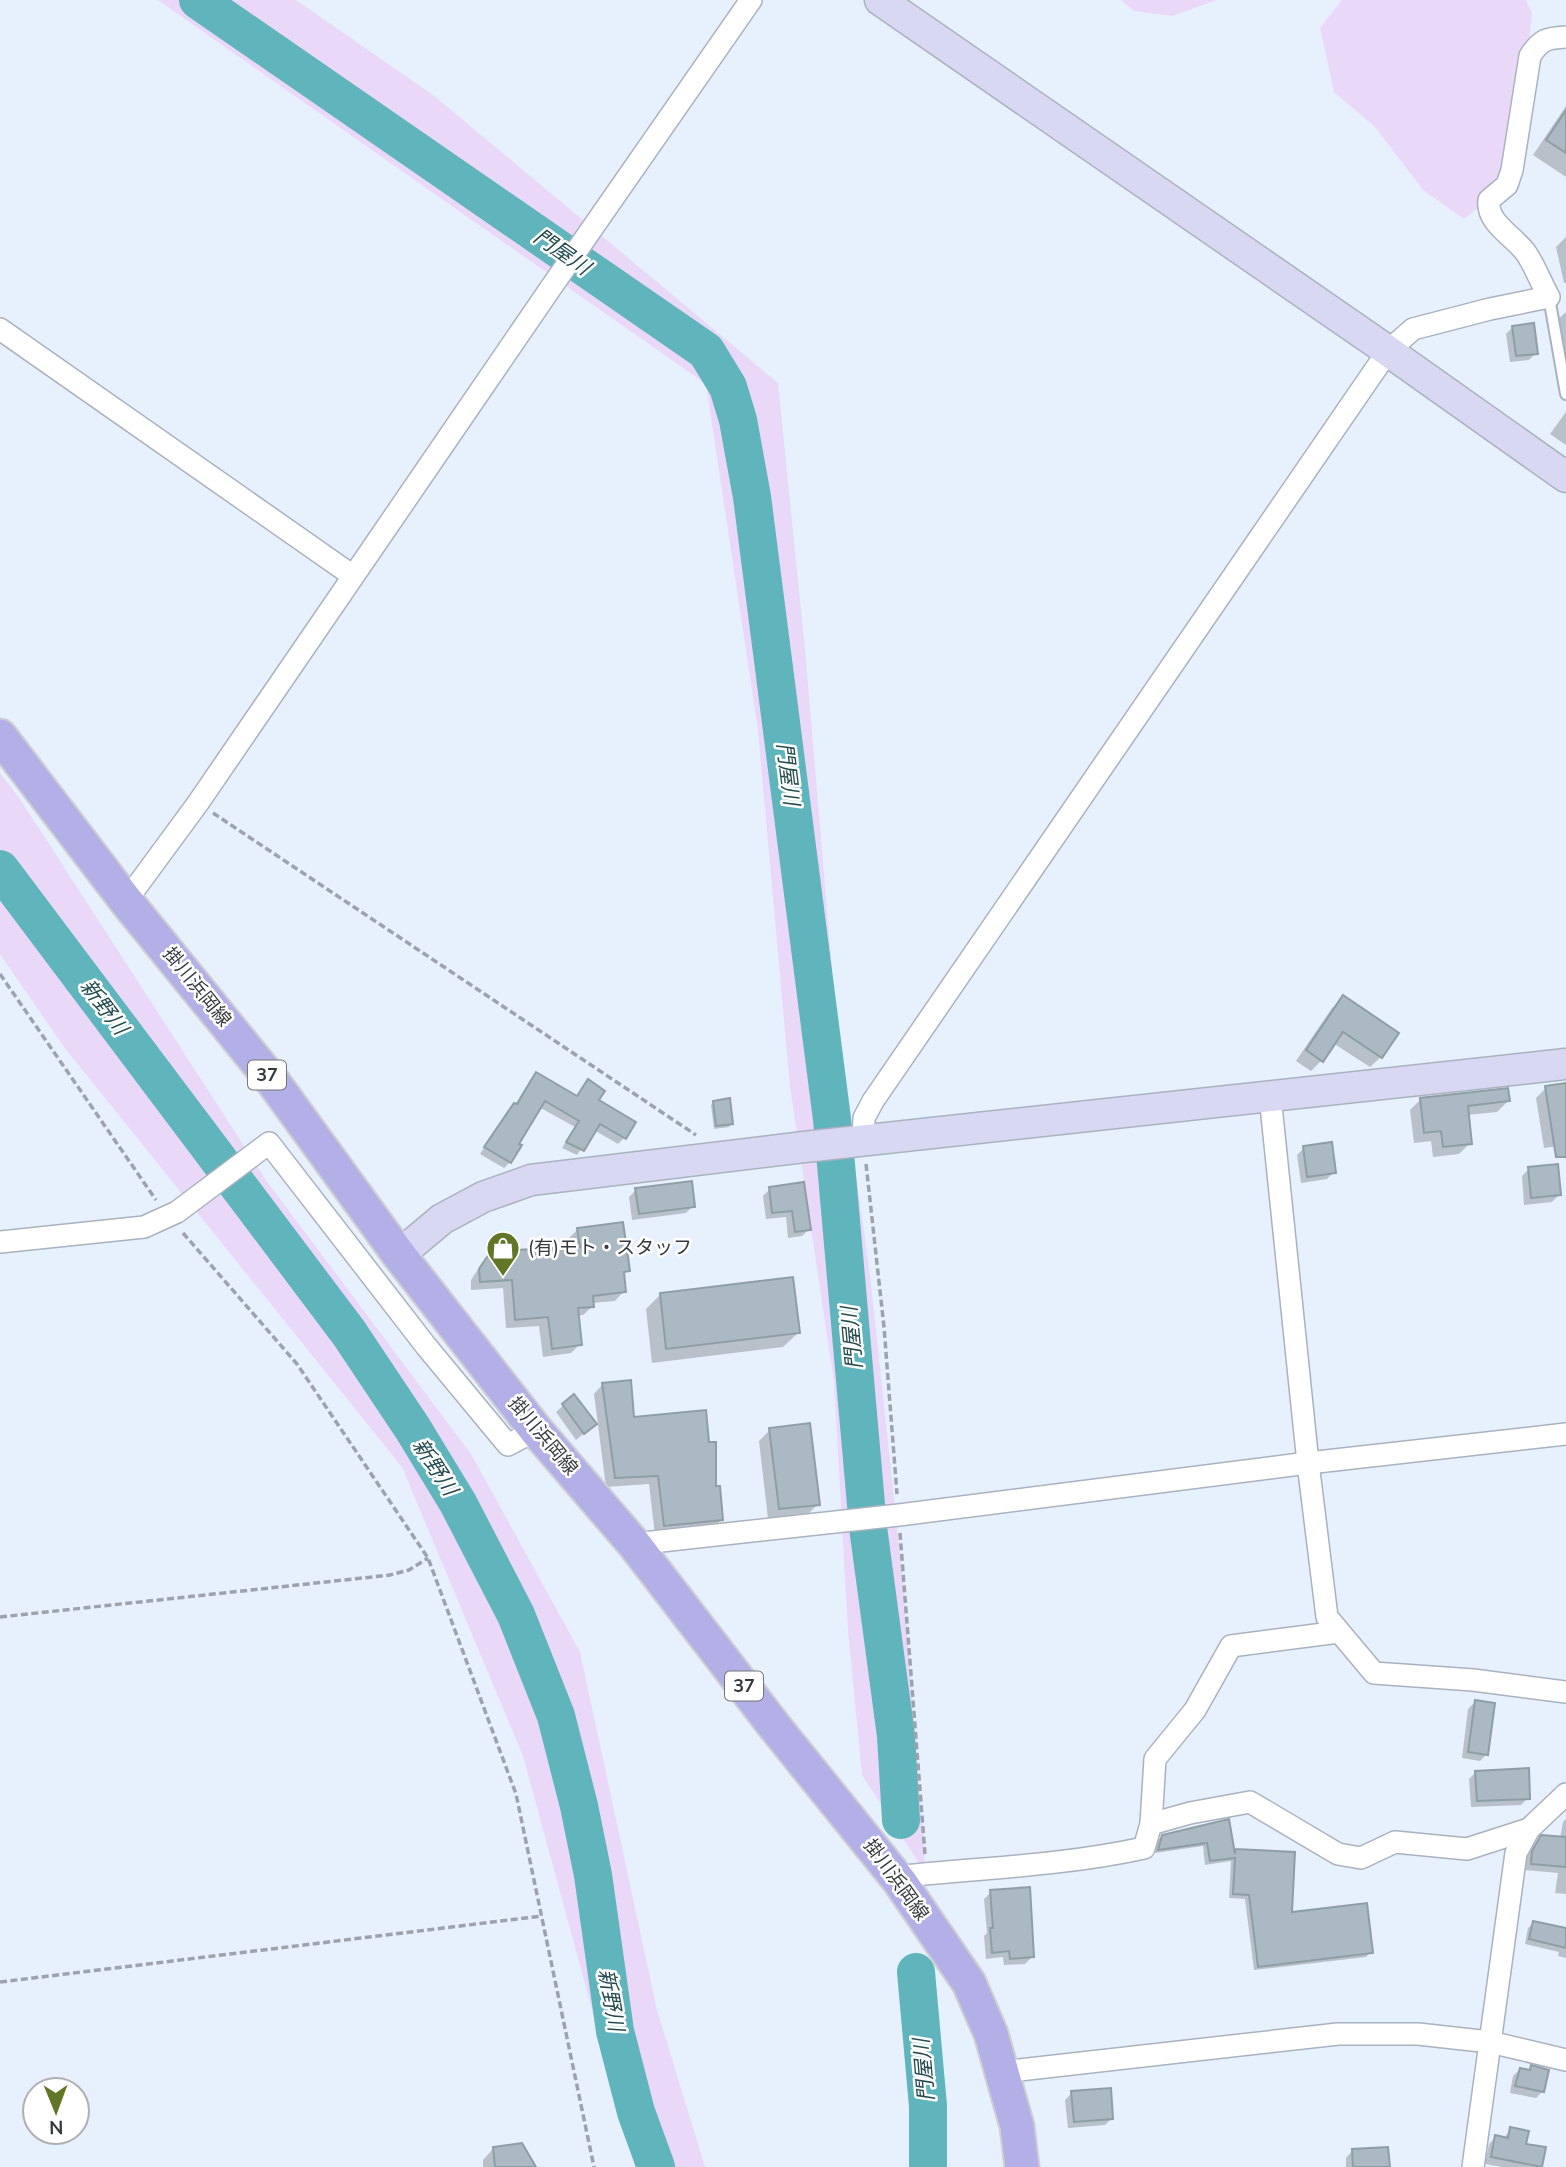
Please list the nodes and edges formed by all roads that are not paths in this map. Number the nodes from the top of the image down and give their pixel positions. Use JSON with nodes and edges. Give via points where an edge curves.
{"nodes":[{"id":1,"x":751,"y":0,"type":"edge"},
{"id":2,"x":880,"y":0,"type":"edge"},
{"id":3,"x":1566,"y":37,"type":"edge"},
{"id":4,"x":1549,"y":297,"type":"junction"},
{"id":5,"x":0,"y":329,"type":"edge"},
{"id":6,"x":1388,"y":351,"type":"junction"},
{"id":7,"x":1566,"y":394,"type":"edge"},
{"id":8,"x":1566,"y":477,"type":"edge"},
{"id":9,"x":353,"y":576,"type":"junction"},
{"id":10,"x":0,"y":736,"type":"edge"},
{"id":11,"x":126,"y":901,"type":"junction"},
{"id":12,"x":1566,"y":1064,"type":"edge"},
{"id":13,"x":1270,"y":1096,"type":"junction"},
{"id":14,"x":863,"y":1141,"type":"junction"},
{"id":15,"x":0,"y":1242,"type":"edge"},
{"id":16,"x":400,"y":1255,"type":"junction"},
{"id":17,"x":536,"y":1430,"type":"junction"},
{"id":18,"x":1566,"y":1434,"type":"edge"},
{"id":19,"x":1308,"y":1463,"type":"junction"},
{"id":20,"x":634,"y":1544,"type":"junction"},
{"id":21,"x":1339,"y":1632,"type":"junction"},
{"id":22,"x":1566,"y":1692,"type":"edge"},
{"id":23,"x":1566,"y":1794,"type":"edge"},
{"id":24,"x":1151,"y":1824,"type":"junction"},
{"id":25,"x":1529,"y":1829,"type":"junction"},
{"id":26,"x":895,"y":1877,"type":"junction"},
{"id":27,"x":1490,"y":2042,"type":"junction"},
{"id":28,"x":1566,"y":2060,"type":"edge"},
{"id":29,"x":1002,"y":2072,"type":"junction"},
{"id":30,"x":1022,"y":2167,"type":"edge"},
{"id":31,"x":1473,"y":2167,"type":"edge"}],
"edges":[{"from":1,"to":9,"type":"street"},
{"from":2,"to":6,"type":"street"},
{"from":3,"to":4,"type":"street","via":[[1537,44],[1530,56],[1512,170],[1507,185],[1489,200],[1488,208],[1526,253]]},
{"from":4,"to":6,"type":"street","via":[[1413,329]]},
{"from":4,"to":7,"type":"lane"},
{"from":5,"to":9,"type":"street"},
{"from":6,"to":8,"type":"street"},
{"from":6,"to":14,"type":"street","via":[[873,1101],[864,1118]]},
{"from":9,"to":11,"type":"street"},
{"from":10,"to":11,"type":"main road","name":"掛川浜岡線","number":"37"},
{"from":11,"to":16,"type":"main road","name":"掛川浜岡線","number":"37","via":[[274,1083]]},
{"from":12,"to":13,"type":"street"},
{"from":13,"to":14,"type":"street"},
{"from":13,"to":19,"type":"street"},
{"from":14,"to":16,"type":"street","via":[[530,1180],[483,1197],[442,1219]]},
{"from":15,"to":17,"type":"street","via":[[144,1227],[172,1214],[269,1143],[508,1445]]},
{"from":16,"to":17,"type":"main road","name":"掛川浜岡線","number":"37"},
{"from":17,"to":20,"type":"main road","name":"掛川浜岡線","number":"37"},
{"from":18,"to":19,"type":"street"},
{"from":19,"to":20,"type":"street","via":[[899,1516]]},
{"from":19,"to":21,"type":"street","via":[[1327,1617]]},
{"from":20,"to":26,"type":"main road","name":"掛川浜岡線","number":"37"},
{"from":21,"to":22,"type":"street","via":[[1374,1673]]},
{"from":21,"to":24,"type":"street","via":[[1231,1646],[1195,1710],[1155,1759]]},
{"from":23,"to":25,"type":"street"},
{"from":24,"to":25,"type":"street","via":[[1250,1802],[1338,1854],[1360,1858],[1395,1842],[1467,1849]]},
{"from":24,"to":26,"type":"street","via":[[1144,1848],[1117,1854]]},
{"from":25,"to":27,"type":"street","via":[[1516,1853]]},
{"from":26,"to":29,"type":"main road","name":"掛川浜岡線","number":"37","via":[[969,1983]]},
{"from":27,"to":28,"type":"street"},
{"from":27,"to":29,"type":"street","via":[[1418,2034],[1338,2034]]},
{"from":27,"to":31,"type":"street"},
{"from":29,"to":30,"type":"main road","name":"掛川浜岡線","number":"37","via":[[1017,2126]]}]}
